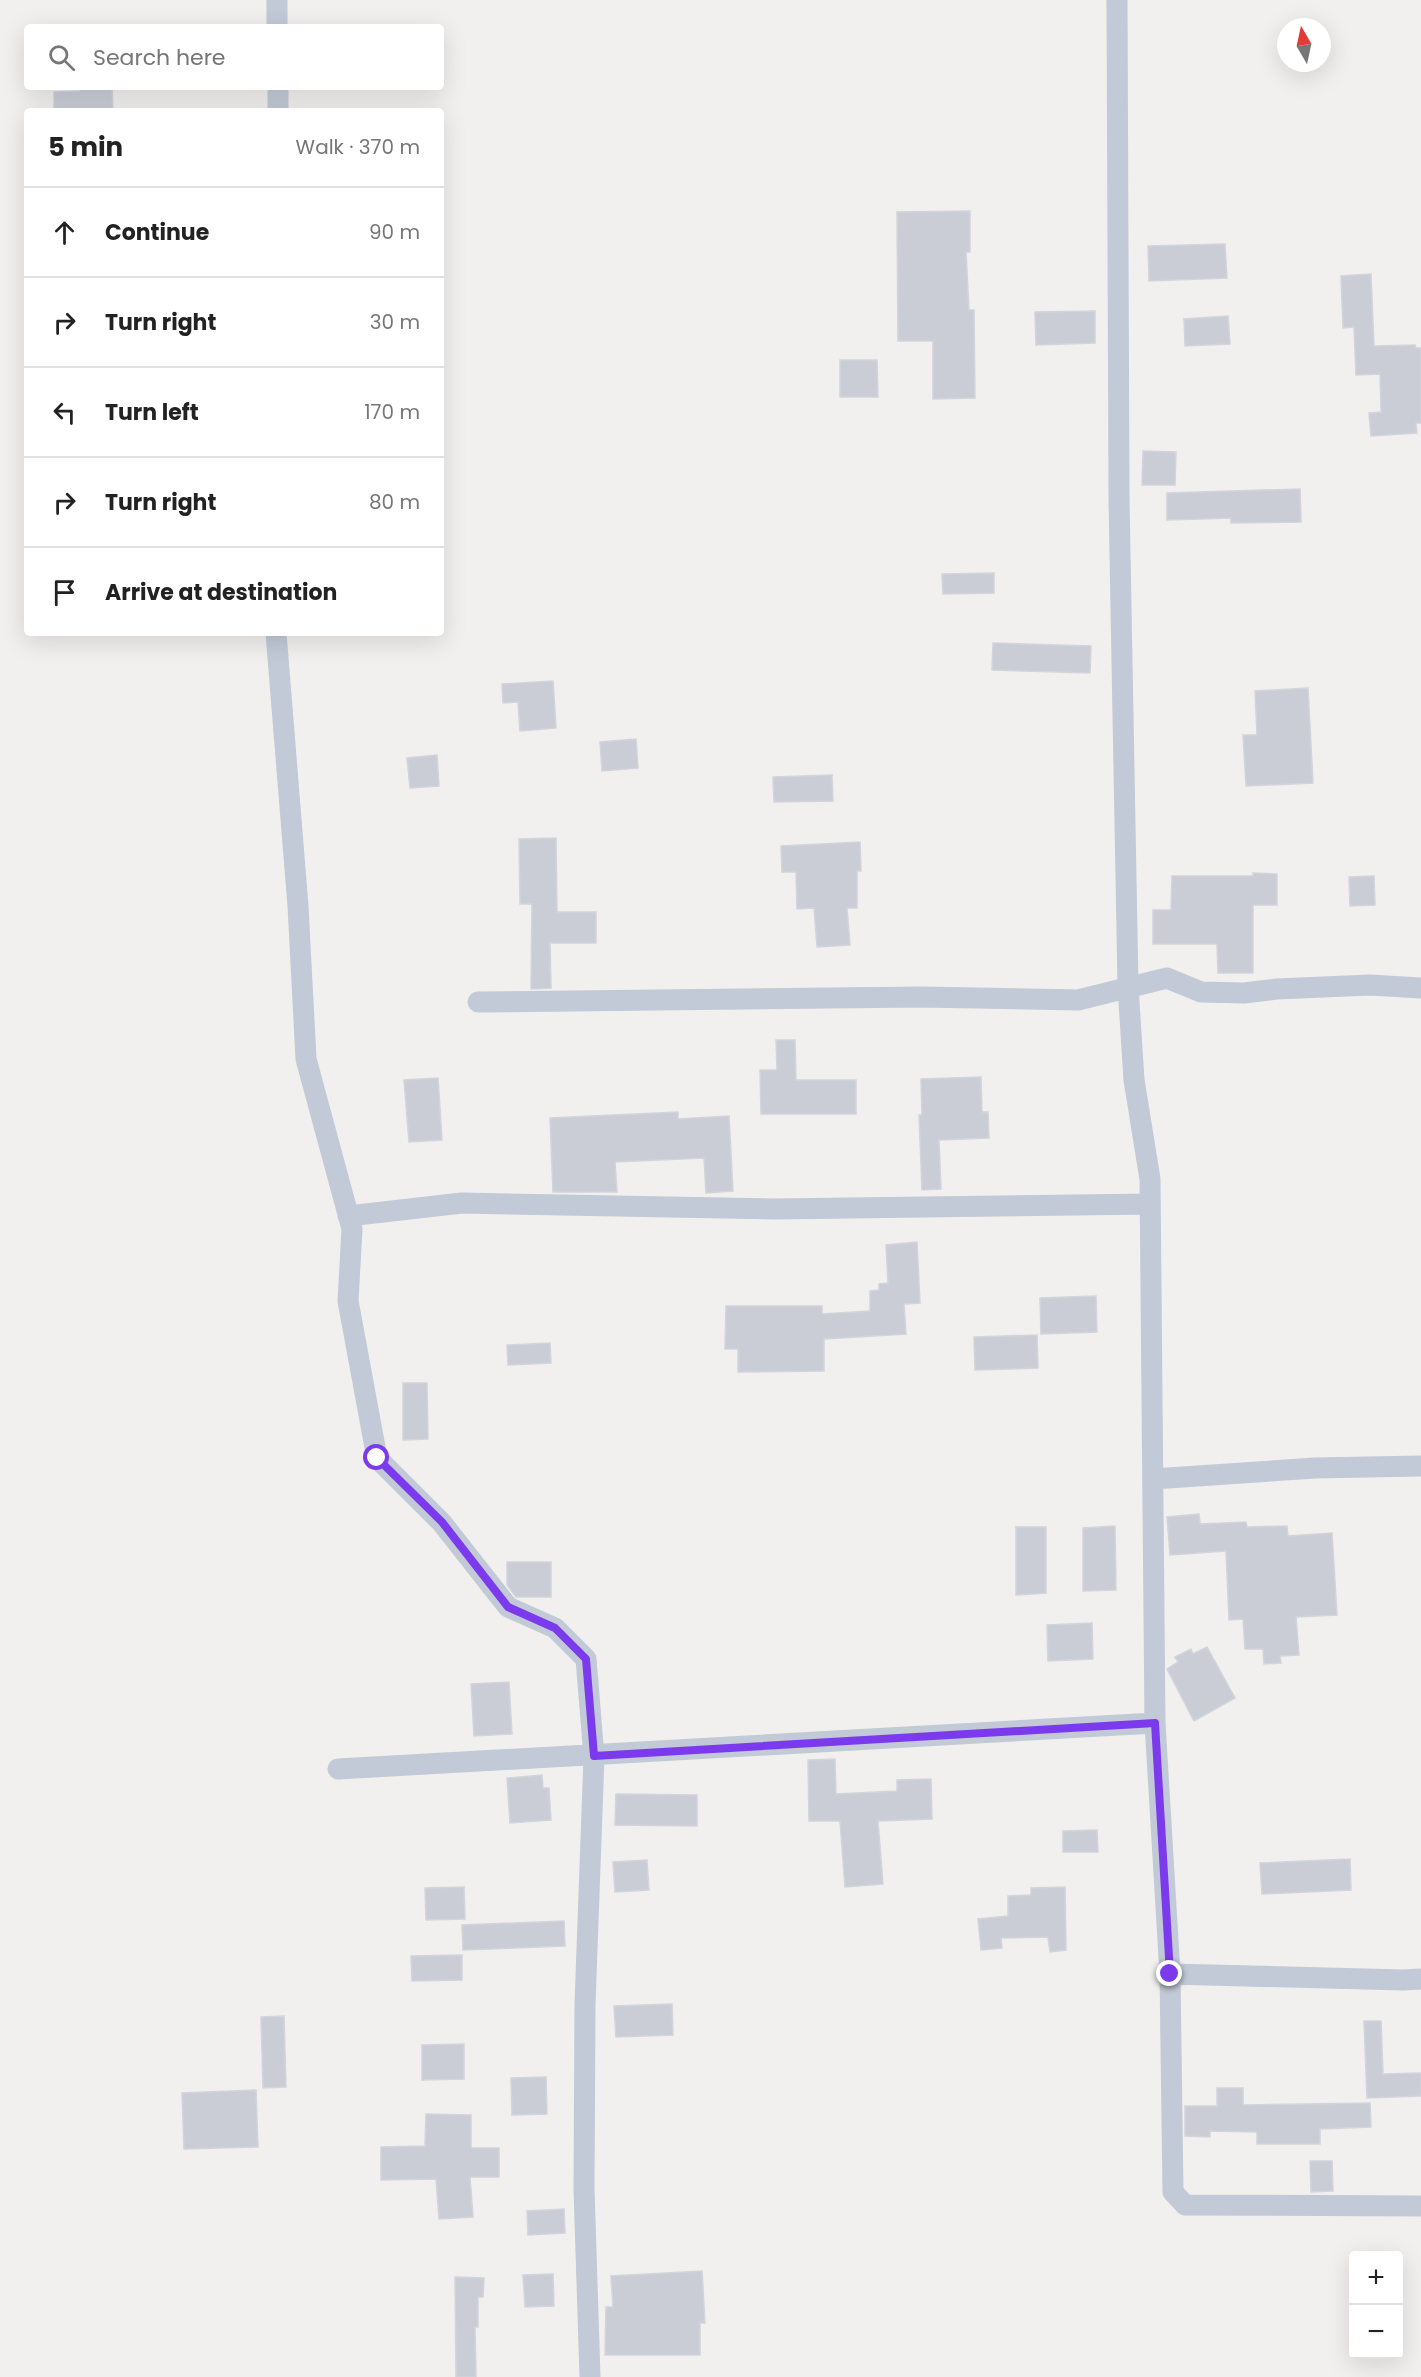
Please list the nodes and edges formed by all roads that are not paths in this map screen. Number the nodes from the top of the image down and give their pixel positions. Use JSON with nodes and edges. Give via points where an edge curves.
{"nodes":[{"id":1,"x":277,"y":0,"type":"edge"},
{"id":2,"x":1117,"y":0,"type":"edge"},
{"id":3,"x":277,"y":24,"type":"edge"},
{"id":4,"x":278,"y":90,"type":"edge"},
{"id":5,"x":278,"y":108,"type":"edge"},
{"id":6,"x":276,"y":636,"type":"edge"},
{"id":7,"x":1128,"y":986,"type":"junction"},
{"id":8,"x":1421,"y":988,"type":"edge"},
{"id":9,"x":478,"y":1002,"type":"dead end"},
{"id":10,"x":1150,"y":1204,"type":"junction"},
{"id":11,"x":348,"y":1216,"type":"junction"},
{"id":12,"x":1421,"y":1466,"type":"edge"},
{"id":13,"x":1153,"y":1479,"type":"junction"},
{"id":14,"x":1155,"y":1723,"type":"junction"},
{"id":15,"x":594,"y":1756,"type":"junction"},
{"id":16,"x":338,"y":1769,"type":"dead end"},
{"id":17,"x":1170,"y":1974,"type":"junction"},
{"id":18,"x":1421,"y":1978,"type":"edge"},
{"id":19,"x":1421,"y":2206,"type":"edge"},
{"id":20,"x":591,"y":2377,"type":"edge"}],
"edges":[{"from":1,"to":3,"type":"street"},
{"from":2,"to":7,"type":"street","via":[[1119,499]]},
{"from":4,"to":5,"type":"street"},
{"from":6,"to":11,"type":"street","via":[[306,1059]]},
{"from":7,"to":8,"type":"street","via":[[1167,978],[1201,992],[1370,985]]},
{"from":7,"to":9,"type":"street","via":[[1078,999]]},
{"from":7,"to":10,"type":"street","via":[[1134,1080],[1150,1179]]},
{"from":10,"to":11,"type":"street","via":[[775,1209],[462,1203]]},
{"from":10,"to":13,"type":"street"},
{"from":11,"to":15,"type":"street","via":[[352,1229],[348,1301],[377,1458],[442,1522],[508,1607],[555,1628],[586,1659]]},
{"from":12,"to":13,"type":"street","via":[[1315,1468]]},
{"from":13,"to":14,"type":"street"},
{"from":14,"to":15,"type":"street"},
{"from":14,"to":17,"type":"street"},
{"from":15,"to":16,"type":"street"},
{"from":15,"to":20,"type":"street","via":[[584,2189]]},
{"from":17,"to":18,"type":"street"},
{"from":17,"to":19,"type":"street","via":[[1173,2192],[1185,2205]]}]}
